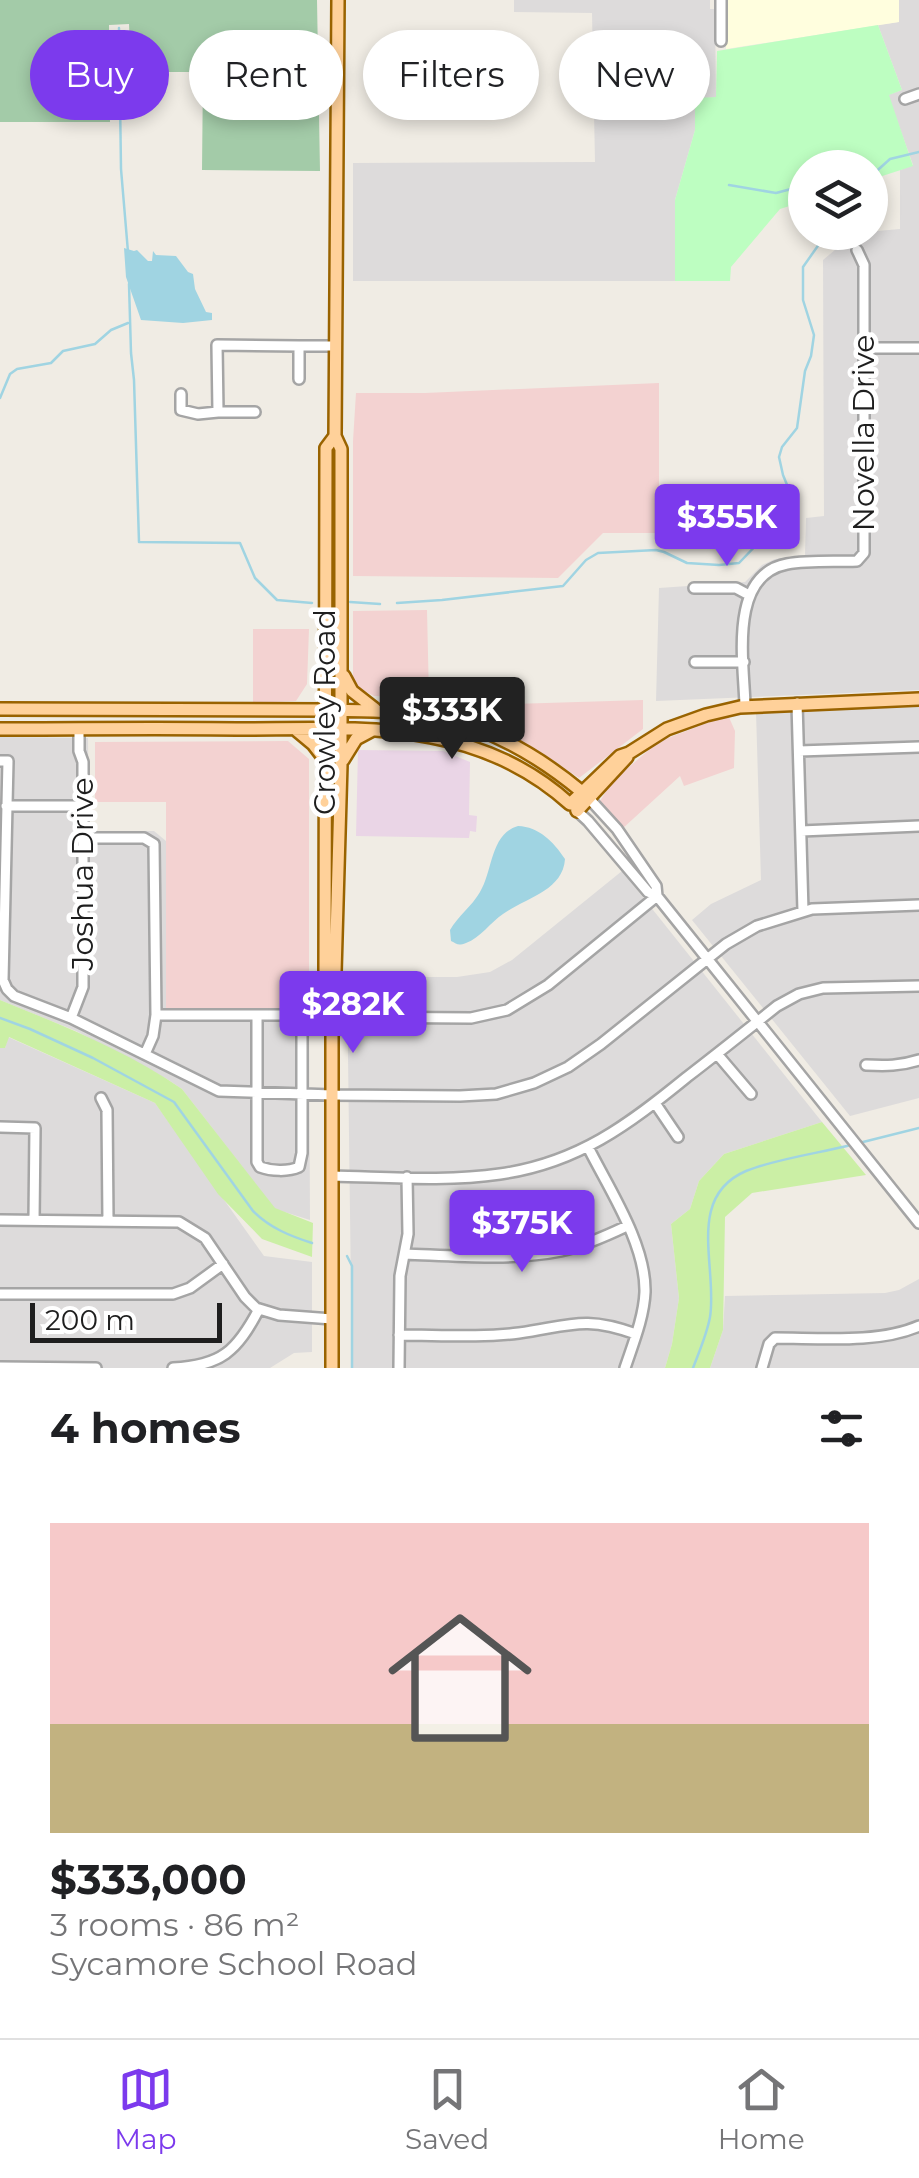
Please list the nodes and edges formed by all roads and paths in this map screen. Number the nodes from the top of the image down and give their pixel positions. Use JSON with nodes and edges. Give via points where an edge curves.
{"nodes":[{"id":1,"x":338,"y":0,"type":"edge"},
{"id":2,"x":720,"y":0,"type":"edge"},
{"id":3,"x":720,"y":41,"type":"dead end"},
{"id":4,"x":919,"y":94,"type":"edge"},
{"id":5,"x":905,"y":99,"type":"dead end"},
{"id":6,"x":858,"y":250,"type":"dead end"},
{"id":7,"x":299,"y":346,"type":"junction"},
{"id":8,"x":336,"y":346,"type":"junction"},
{"id":9,"x":864,"y":348,"type":"junction"},
{"id":10,"x":919,"y":348,"type":"edge"},
{"id":11,"x":299,"y":380,"type":"dead end"},
{"id":12,"x":181,"y":394,"type":"dead end"},
{"id":13,"x":218,"y":412,"type":"junction"},
{"id":14,"x":255,"y":412,"type":"dead end"},
{"id":15,"x":335,"y":436,"type":"junction"},
{"id":16,"x":694,"y":588,"type":"dead end"},
{"id":17,"x":749,"y":595,"type":"junction"},
{"id":18,"x":694,"y":662,"type":"dead end"},
{"id":19,"x":744,"y":662,"type":"junction"},
{"id":20,"x":342,"y":670,"type":"junction"},
{"id":21,"x":325,"y":682,"type":"junction"},
{"id":22,"x":919,"y":699,"type":"edge"},
{"id":23,"x":797,"y":704,"type":"junction"},
{"id":24,"x":746,"y":706,"type":"junction"},
{"id":25,"x":175,"y":709,"type":"junction"},
{"id":26,"x":0,"y":710,"type":"edge"},
{"id":27,"x":298,"y":710,"type":"junction"},
{"id":28,"x":325,"y":710,"type":"junction"},
{"id":29,"x":341,"y":710,"type":"junction"},
{"id":30,"x":378,"y":711,"type":"junction"},
{"id":31,"x":175,"y":728,"type":"junction"},
{"id":32,"x":0,"y":729,"type":"edge"},
{"id":33,"x":79,"y":729,"type":"junction"},
{"id":34,"x":294,"y":729,"type":"junction"},
{"id":35,"x":325,"y":729,"type":"junction"},
{"id":36,"x":341,"y":729,"type":"junction"},
{"id":37,"x":376,"y":729,"type":"junction"},
{"id":38,"x":482,"y":732,"type":"junction"},
{"id":39,"x":445,"y":738,"type":"junction"},
{"id":40,"x":919,"y":747,"type":"edge"},
{"id":41,"x":799,"y":751,"type":"junction"},
{"id":42,"x":492,"y":755,"type":"junction"},
{"id":43,"x":324,"y":760,"type":"junction"},
{"id":44,"x":0,"y":761,"type":"edge"},
{"id":45,"x":341,"y":764,"type":"junction"},
{"id":46,"x":586,"y":795,"type":"junction"},
{"id":47,"x":6,"y":806,"type":"junction"},
{"id":48,"x":83,"y":806,"type":"junction"},
{"id":49,"x":574,"y":808,"type":"junction"},
{"id":50,"x":919,"y":826,"type":"edge"},
{"id":51,"x":801,"y":831,"type":"junction"},
{"id":52,"x":83,"y":838,"type":"junction"},
{"id":53,"x":325,"y":885,"type":"junction"},
{"id":54,"x":657,"y":896,"type":"junction"},
{"id":55,"x":919,"y":905,"type":"edge"},
{"id":56,"x":804,"y":911,"type":"junction"},
{"id":57,"x":336,"y":953,"type":"junction"},
{"id":58,"x":707,"y":959,"type":"junction"},
{"id":59,"x":919,"y":986,"type":"edge"},
{"id":60,"x":330,"y":990,"type":"junction"},
{"id":61,"x":257,"y":1015,"type":"junction"},
{"id":62,"x":156,"y":1016,"type":"junction"},
{"id":63,"x":332,"y":1017,"type":"junction"},
{"id":64,"x":71,"y":1018,"type":"junction"},
{"id":65,"x":757,"y":1022,"type":"junction"},
{"id":66,"x":144,"y":1054,"type":"junction"},
{"id":67,"x":716,"y":1054,"type":"junction"},
{"id":68,"x":919,"y":1060,"type":"edge"},
{"id":69,"x":866,"y":1065,"type":"dead end"},
{"id":70,"x":257,"y":1093,"type":"junction"},
{"id":71,"x":302,"y":1093,"type":"junction"},
{"id":72,"x":751,"y":1094,"type":"dead end"},
{"id":73,"x":332,"y":1095,"type":"junction"},
{"id":74,"x":101,"y":1098,"type":"dead end"},
{"id":75,"x":655,"y":1103,"type":"junction"},
{"id":76,"x":0,"y":1128,"type":"edge"},
{"id":77,"x":678,"y":1137,"type":"dead end"},
{"id":78,"x":588,"y":1147,"type":"junction"},
{"id":79,"x":332,"y":1176,"type":"junction"},
{"id":80,"x":408,"y":1177,"type":"junction"},
{"id":81,"x":0,"y":1220,"type":"edge"},
{"id":82,"x":34,"y":1220,"type":"junction"},
{"id":83,"x":108,"y":1221,"type":"junction"},
{"id":84,"x":919,"y":1223,"type":"edge"},
{"id":85,"x":627,"y":1226,"type":"junction"},
{"id":86,"x":405,"y":1254,"type":"junction"},
{"id":87,"x":223,"y":1264,"type":"junction"},
{"id":88,"x":0,"y":1294,"type":"edge"},
{"id":89,"x":259,"y":1309,"type":"junction"},
{"id":90,"x":332,"y":1318,"type":"junction"},
{"id":91,"x":919,"y":1326,"type":"edge"},
{"id":92,"x":636,"y":1334,"type":"junction"},
{"id":93,"x":399,"y":1335,"type":"junction"},
{"id":94,"x":0,"y":1367,"type":"edge"},
{"id":95,"x":96,"y":1368,"type":"edge"},
{"id":96,"x":173,"y":1368,"type":"edge"},
{"id":97,"x":332,"y":1368,"type":"edge"},
{"id":98,"x":399,"y":1368,"type":"edge"},
{"id":99,"x":625,"y":1368,"type":"edge"},
{"id":100,"x":762,"y":1368,"type":"edge"}],
"edges":[{"from":1,"to":8,"type":"main road","name":"Crowley Road"},
{"from":2,"to":3,"type":"street"},
{"from":4,"to":5,"type":"street"},
{"from":6,"to":9,"type":"street","name":"Novella Drive","via":[[864,266]]},
{"from":7,"to":8,"type":"street"},
{"from":7,"to":11,"type":"street"},
{"from":7,"to":13,"type":"street","via":[[217,345]]},
{"from":8,"to":15,"type":"main road","name":"Crowley Road"},
{"from":9,"to":10,"type":"street"},
{"from":9,"to":17,"type":"street","name":"Novella Drive","via":[[864,553],[857,562],[769,570]]},
{"from":12,"to":13,"type":"street","via":[[182,410]]},
{"from":13,"to":14,"type":"street"},
{"from":15,"to":20,"type":"main road","name":"Crowley Road","via":[[341,448]]},
{"from":15,"to":21,"type":"main road","name":"Crowley Road","via":[[326,448]]},
{"from":16,"to":17,"type":"street","via":[[736,588]]},
{"from":17,"to":19,"type":"street"},
{"from":18,"to":19,"type":"street"},
{"from":19,"to":24,"type":"street"},
{"from":20,"to":29,"type":"main road","name":"Crowley Road"},
{"from":20,"to":30,"type":"main road","via":[[352,692]]},
{"from":21,"to":27,"type":"main road"},
{"from":21,"to":28,"type":"main road","name":"Crowley Road"},
{"from":22,"to":23,"type":"main road"},
{"from":23,"to":24,"type":"main road"},
{"from":23,"to":41,"type":"street"},
{"from":24,"to":46,"type":"main road","via":[[667,729],[620,756]]},
{"from":25,"to":26,"type":"main road"},
{"from":25,"to":27,"type":"main road"},
{"from":25,"to":31,"type":"main road"},
{"from":27,"to":28,"type":"main road"},
{"from":28,"to":29,"type":"main road"},
{"from":28,"to":35,"type":"main road","name":"Crowley Road"},
{"from":29,"to":30,"type":"main road"},
{"from":29,"to":36,"type":"main road","name":"Crowley Road"},
{"from":30,"to":38,"type":"main road","via":[[432,716]]},
{"from":31,"to":33,"type":"main road"},
{"from":31,"to":34,"type":"main road"},
{"from":32,"to":33,"type":"main road"},
{"from":33,"to":48,"type":"street","name":"Joshua Drive"},
{"from":34,"to":35,"type":"main road"},
{"from":34,"to":43,"type":"main road"},
{"from":35,"to":36,"type":"main road"},
{"from":35,"to":43,"type":"main road","name":"Crowley Road"},
{"from":36,"to":37,"type":"main road"},
{"from":36,"to":45,"type":"main road","name":"Crowley Road"},
{"from":37,"to":39,"type":"main road"},
{"from":37,"to":45,"type":"main road","via":[[356,740]]},
{"from":38,"to":39,"type":"main road"},
{"from":38,"to":42,"type":"main road"},
{"from":38,"to":46,"type":"main road","via":[[542,761]]},
{"from":39,"to":42,"type":"main road"},
{"from":40,"to":41,"type":"street"},
{"from":41,"to":51,"type":"street"},
{"from":42,"to":49,"type":"main road"},
{"from":43,"to":53,"type":"main road","name":"Crowley Road"},
{"from":44,"to":47,"type":"street","via":[[8,761]]},
{"from":45,"to":57,"type":"main road","name":"Crowley Road"},
{"from":46,"to":49,"type":"main road"},
{"from":46,"to":54,"type":"street","via":[[617,829]]},
{"from":47,"to":48,"type":"street"},
{"from":47,"to":64,"type":"street","via":[[3,980],[14,996]]},
{"from":48,"to":52,"type":"street","name":"Joshua Drive"},
{"from":49,"to":54,"type":"street"},
{"from":50,"to":51,"type":"street"},
{"from":51,"to":56,"type":"street"},
{"from":52,"to":62,"type":"street","via":[[144,838],[154,844]]},
{"from":52,"to":64,"type":"street","name":"Joshua Drive","via":[[83,987]]},
{"from":53,"to":57,"type":"main road"},
{"from":53,"to":60,"type":"main road","name":"Crowley Road"},
{"from":54,"to":58,"type":"street"},
{"from":54,"to":63,"type":"street","via":[[548,986],[506,1010],[471,1018]]},
{"from":55,"to":56,"type":"street"},
{"from":56,"to":58,"type":"street","via":[[757,926]]},
{"from":57,"to":60,"type":"main road","name":"Crowley Road"},
{"from":58,"to":65,"type":"street"},
{"from":58,"to":73,"type":"street","via":[[590,1052],[534,1083],[496,1094]]},
{"from":59,"to":65,"type":"street","via":[[809,990]]},
{"from":60,"to":63,"type":"main road","name":"Crowley Road"},
{"from":61,"to":62,"type":"street"},
{"from":61,"to":70,"type":"street"},
{"from":61,"to":71,"type":"street","via":[[300,1018]]},
{"from":62,"to":66,"type":"street"},
{"from":63,"to":73,"type":"main road","name":"Crowley Road"},
{"from":64,"to":66,"type":"street"},
{"from":65,"to":67,"type":"street"},
{"from":65,"to":84,"type":"street"},
{"from":66,"to":70,"type":"street","via":[[219,1091]]},
{"from":67,"to":72,"type":"street"},
{"from":67,"to":75,"type":"street"},
{"from":68,"to":69,"type":"street"},
{"from":70,"to":71,"type":"street"},
{"from":70,"to":71,"type":"street","via":[[257,1162],[292,1170],[300,1164]]},
{"from":71,"to":73,"type":"street"},
{"from":73,"to":79,"type":"main road","name":"Crowley Road"},
{"from":74,"to":83,"type":"street","via":[[107,1110]]},
{"from":75,"to":77,"type":"street"},
{"from":75,"to":78,"type":"street"},
{"from":76,"to":82,"type":"street","via":[[35,1128]]},
{"from":78,"to":80,"type":"street","via":[[498,1174]]},
{"from":78,"to":85,"type":"street"},
{"from":79,"to":80,"type":"street"},
{"from":79,"to":90,"type":"main road","name":"Crowley Road"},
{"from":80,"to":86,"type":"street"},
{"from":81,"to":82,"type":"street"},
{"from":82,"to":83,"type":"street"},
{"from":83,"to":87,"type":"street","via":[[179,1222],[205,1238]]},
{"from":85,"to":86,"type":"street","via":[[552,1253]]},
{"from":85,"to":92,"type":"street","via":[[645,1293]]},
{"from":86,"to":93,"type":"street"},
{"from":87,"to":88,"type":"street","via":[[173,1294]]},
{"from":87,"to":89,"type":"street"},
{"from":89,"to":90,"type":"street"},
{"from":89,"to":96,"type":"street","via":[[234,1349],[210,1364]]},
{"from":90,"to":97,"type":"main road","name":"Crowley Road"},
{"from":91,"to":100,"type":"street","via":[[865,1337],[775,1338],[765,1341]]},
{"from":92,"to":93,"type":"street","via":[[580,1322],[518,1332]]},
{"from":92,"to":99,"type":"street"},
{"from":93,"to":98,"type":"street"},
{"from":94,"to":95,"type":"street"}]}
